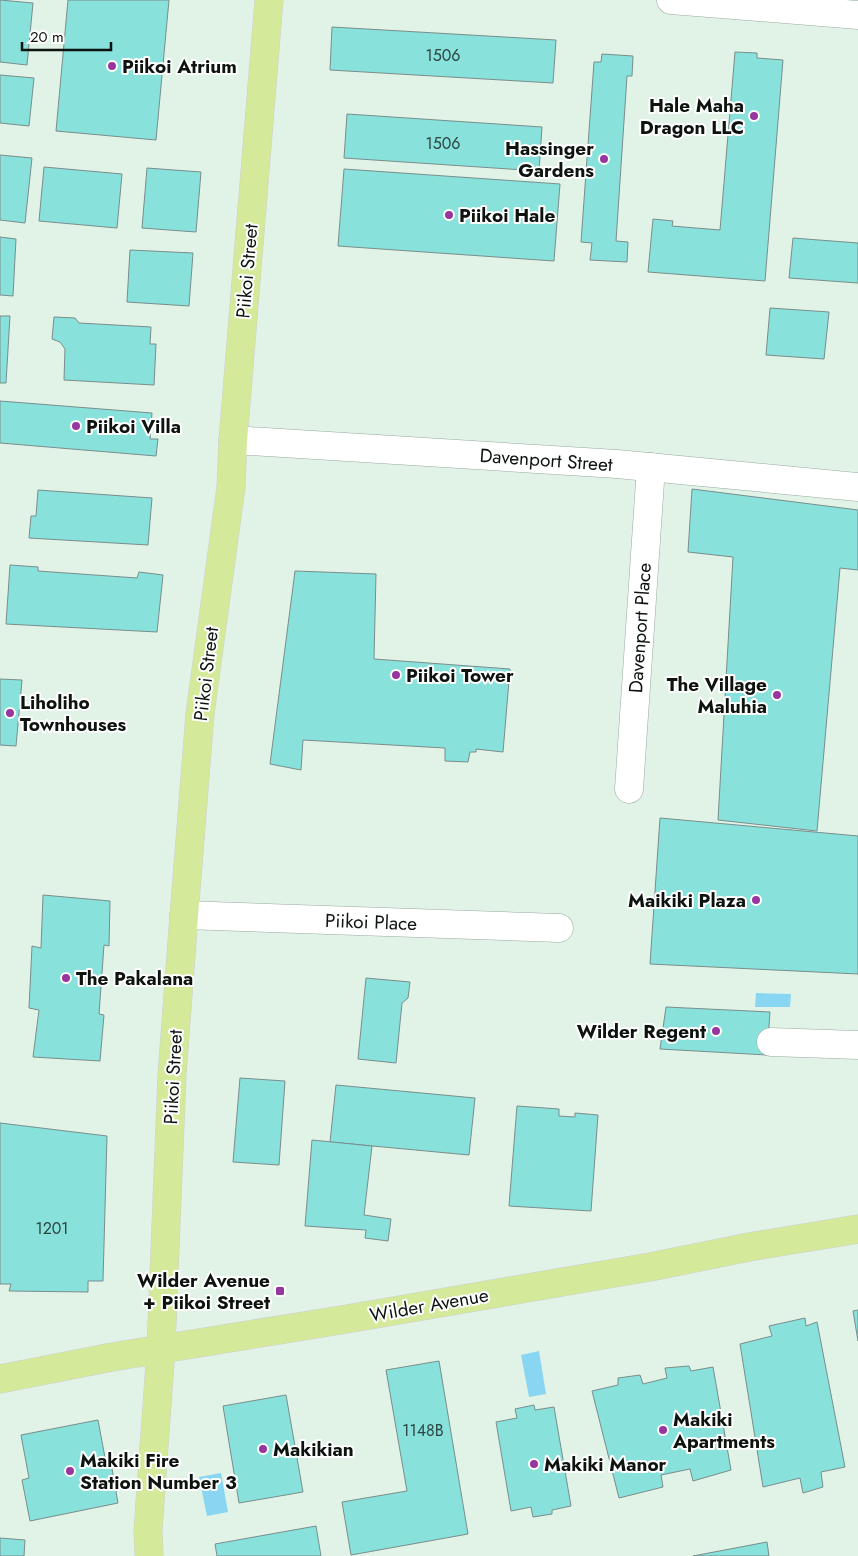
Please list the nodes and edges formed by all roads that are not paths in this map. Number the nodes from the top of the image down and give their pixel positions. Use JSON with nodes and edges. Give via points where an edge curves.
{"nodes":[{"id":1,"x":269,"y":0,"type":"edge"},
{"id":2,"x":671,"y":0,"type":"edge"},
{"id":3,"x":858,"y":15,"type":"edge"},
{"id":4,"x":233,"y":440,"type":"junction"},
{"id":5,"x":651,"y":467,"type":"junction"},
{"id":6,"x":858,"y":487,"type":"edge"},
{"id":7,"x":629,"y":789,"type":"dead end"},
{"id":8,"x":184,"y":915,"type":"junction"},
{"id":9,"x":559,"y":928,"type":"dead end"},
{"id":10,"x":771,"y":1042,"type":"dead end"},
{"id":11,"x":858,"y":1045,"type":"edge"},
{"id":12,"x":858,"y":1229,"type":"edge"},
{"id":13,"x":161,"y":1349,"type":"junction"},
{"id":14,"x":0,"y":1378,"type":"edge"},
{"id":15,"x":149,"y":1556,"type":"edge"}],
"edges":[{"from":1,"to":4,"type":"main road","name":"Piikoi Street"},
{"from":2,"to":3,"type":"street"},
{"from":4,"to":5,"type":"street","name":"Davenport Street"},
{"from":4,"to":8,"type":"main road","name":"Piikoi Street","via":[[231,487],[200,714]]},
{"from":5,"to":6,"type":"street","name":"Davenport Street"},
{"from":5,"to":7,"type":"street","name":"Davenport Place"},
{"from":8,"to":9,"type":"street","name":"Piikoi Place"},
{"from":8,"to":13,"type":"main road","name":"Piikoi Street","via":[[172,1075]]},
{"from":10,"to":11,"type":"street"},
{"from":12,"to":13,"type":"main road","name":"Wilder Avenue"},
{"from":13,"to":14,"type":"main road","name":"Wilder Avenue"},
{"from":13,"to":15,"type":"main road","name":"Piikoi Street","via":[[148,1530]]}]}
